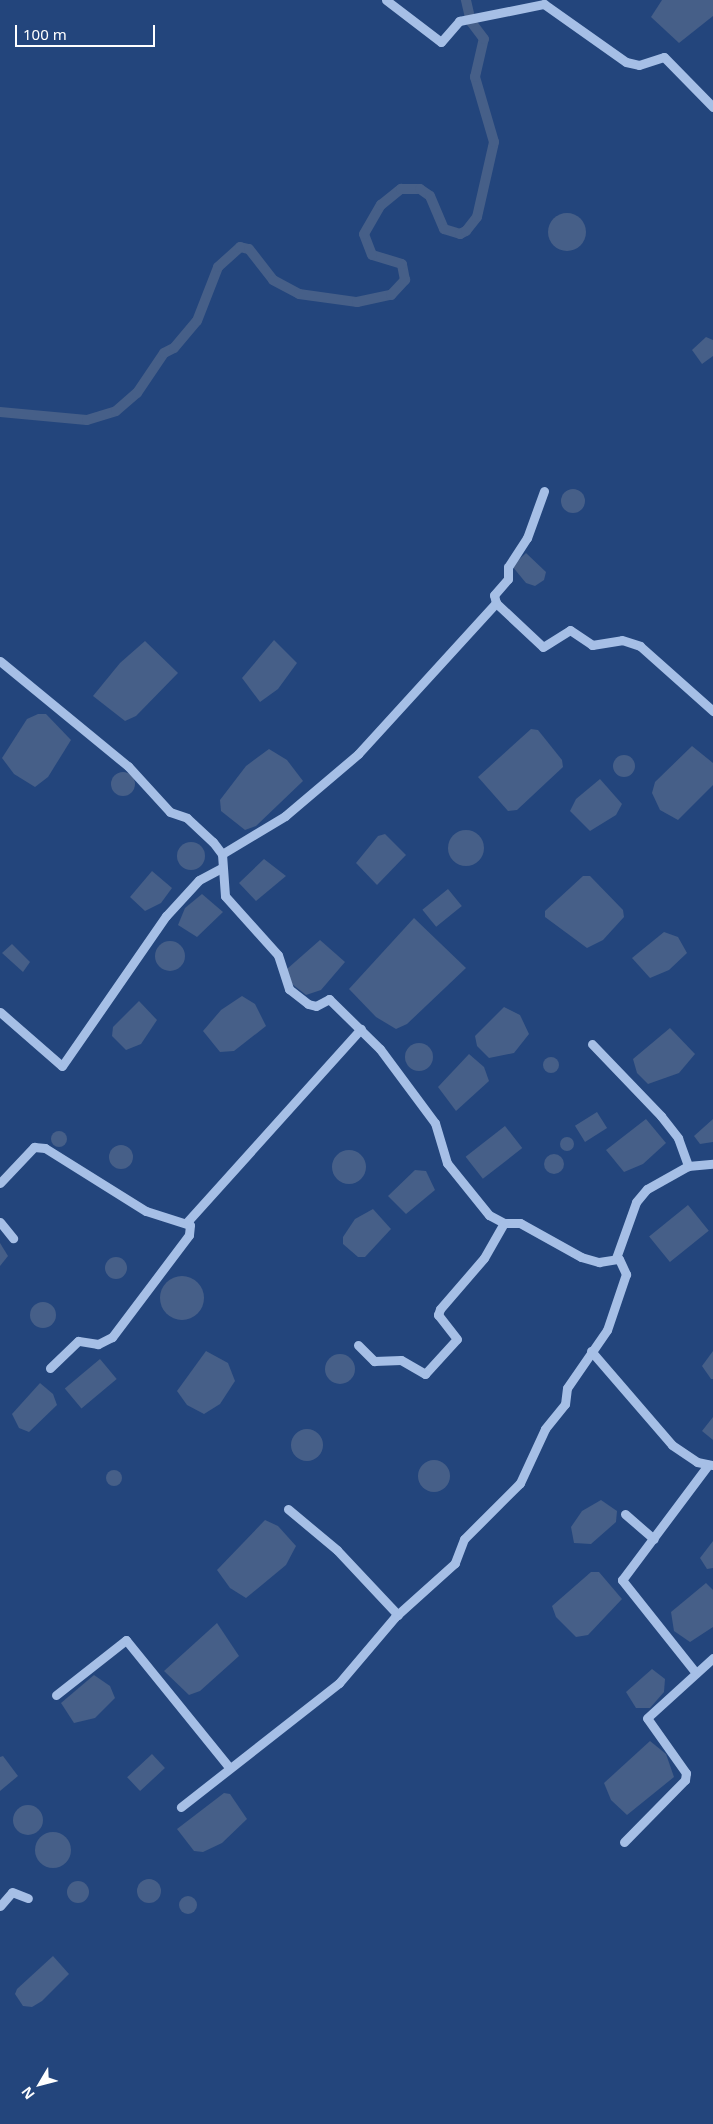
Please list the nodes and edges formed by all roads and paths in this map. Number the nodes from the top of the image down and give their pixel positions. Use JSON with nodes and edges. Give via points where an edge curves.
{"nodes":[{"id":1,"x":386,"y":0,"type":"edge"},
{"id":2,"x":713,"y":107,"type":"edge"},
{"id":3,"x":544,"y":491,"type":"dead end"},
{"id":4,"x":496,"y":603,"type":"junction"},
{"id":5,"x":0,"y":661,"type":"edge"},
{"id":6,"x":713,"y":711,"type":"edge"},
{"id":7,"x":222,"y":854,"type":"junction"},
{"id":8,"x":222,"y":868,"type":"junction"},
{"id":9,"x":0,"y":1012,"type":"edge"},
{"id":10,"x":361,"y":1029,"type":"junction"},
{"id":11,"x":592,"y":1044,"type":"dead end"},
{"id":12,"x":713,"y":1164,"type":"edge"},
{"id":13,"x":688,"y":1166,"type":"junction"},
{"id":14,"x":0,"y":1183,"type":"edge"},
{"id":15,"x":0,"y":1222,"type":"edge"},
{"id":16,"x":187,"y":1222,"type":"junction"},
{"id":17,"x":504,"y":1224,"type":"junction"},
{"id":18,"x":13,"y":1238,"type":"dead end"},
{"id":19,"x":616,"y":1258,"type":"junction"},
{"id":20,"x":358,"y":1345,"type":"dead end"},
{"id":21,"x":592,"y":1351,"type":"junction"},
{"id":22,"x":50,"y":1368,"type":"dead end"},
{"id":23,"x":711,"y":1465,"type":"edge"},
{"id":24,"x":288,"y":1509,"type":"dead end"},
{"id":25,"x":625,"y":1514,"type":"dead end"},
{"id":26,"x":654,"y":1539,"type":"junction"},
{"id":27,"x":398,"y":1616,"type":"junction"},
{"id":28,"x":713,"y":1658,"type":"edge"},
{"id":29,"x":696,"y":1672,"type":"junction"},
{"id":30,"x":56,"y":1695,"type":"dead end"},
{"id":31,"x":229,"y":1767,"type":"junction"},
{"id":32,"x":181,"y":1808,"type":"dead end"},
{"id":33,"x":624,"y":1842,"type":"dead end"},
{"id":34,"x":28,"y":1898,"type":"dead end"},
{"id":35,"x":0,"y":1906,"type":"edge"}],
"edges":[{"from":1,"to":2,"type":"street","via":[[441,42],[462,20],[544,4],[626,62],[639,64],[664,57]]},
{"from":3,"to":4,"type":"street","via":[[527,538],[508,567],[508,579],[494,595]]},
{"from":4,"to":6,"type":"street","via":[[542,647],[570,630],[592,645],[622,640],[640,646]]},
{"from":4,"to":7,"type":"street","via":[[358,754],[285,816]]},
{"from":5,"to":7,"type":"street","via":[[128,766],[170,812],[199,827]]},
{"from":7,"to":8,"type":"street"},
{"from":8,"to":9,"type":"street","via":[[199,880],[154,929],[62,1066]]},
{"from":8,"to":10,"type":"street","via":[[225,896],[278,955],[289,990],[316,1006],[330,999]]},
{"from":10,"to":16,"type":"street"},
{"from":10,"to":17,"type":"street","via":[[429,1112],[438,1129],[441,1150],[458,1179],[489,1215]]},
{"from":11,"to":13,"type":"street","via":[[661,1116],[678,1138]]},
{"from":12,"to":13,"type":"street"},
{"from":13,"to":19,"type":"street","via":[[666,1176],[636,1202]]},
{"from":14,"to":16,"type":"street","via":[[34,1147],[45,1148],[146,1211]]},
{"from":15,"to":18,"type":"street"},
{"from":16,"to":22,"type":"street","via":[[189,1235],[112,1337],[98,1344],[78,1341]]},
{"from":17,"to":19,"type":"street","via":[[520,1223],[581,1257],[598,1262]]},
{"from":17,"to":20,"type":"street","via":[[484,1258],[440,1309],[438,1315],[457,1339],[424,1374],[401,1360],[374,1361]]},
{"from":19,"to":21,"type":"street","via":[[623,1265],[626,1284],[607,1330]]},
{"from":21,"to":23,"type":"street","via":[[672,1445]]},
{"from":21,"to":27,"type":"street","via":[[567,1388],[565,1404],[545,1429],[520,1483],[464,1539],[455,1563]]},
{"from":23,"to":26,"type":"street"},
{"from":24,"to":27,"type":"street","via":[[337,1550]]},
{"from":25,"to":26,"type":"street"},
{"from":26,"to":29,"type":"street","via":[[622,1580]]},
{"from":27,"to":31,"type":"street","via":[[339,1682]]},
{"from":28,"to":29,"type":"street"},
{"from":29,"to":33,"type":"street","via":[[648,1718],[686,1773],[685,1780]]},
{"from":30,"to":31,"type":"street","via":[[126,1640]]},
{"from":31,"to":32,"type":"street"},
{"from":34,"to":35,"type":"street","via":[[12,1892]]}]}
